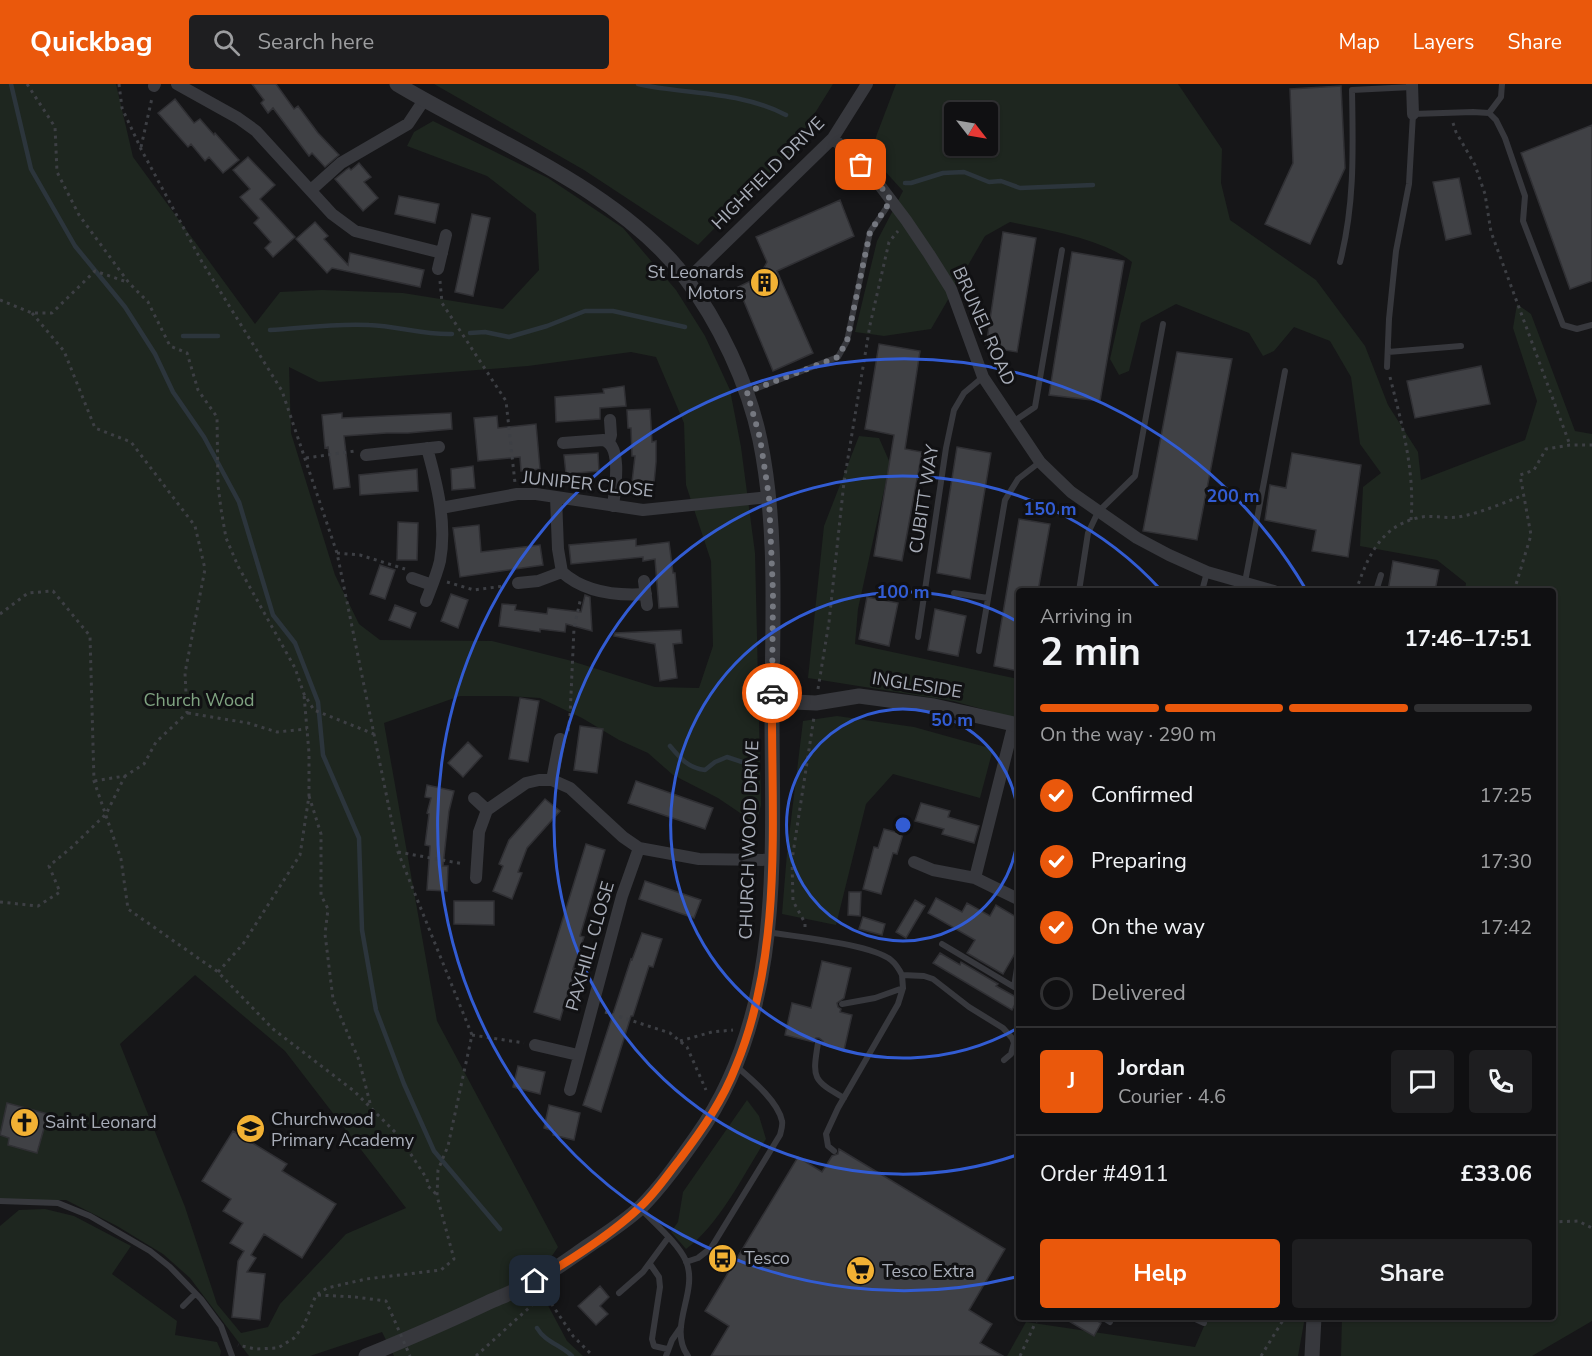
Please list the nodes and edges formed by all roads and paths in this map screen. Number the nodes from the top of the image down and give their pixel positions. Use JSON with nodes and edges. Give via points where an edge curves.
{"nodes":[{"id":1,"x":27,"y":84,"type":"edge"},
{"id":2,"x":119,"y":84,"type":"edge"},
{"id":3,"x":177,"y":84,"type":"edge"},
{"id":4,"x":397,"y":84,"type":"edge"},
{"id":5,"x":867,"y":84,"type":"edge"},
{"id":6,"x":1502,"y":84,"type":"edge"},
{"id":7,"x":155,"y":85,"type":"edge"},
{"id":8,"x":1412,"y":86,"type":"edge"},
{"id":9,"x":1352,"y":87,"type":"edge"},
{"id":10,"x":424,"y":100,"type":"junction"},
{"id":11,"x":1450,"y":112,"type":"junction"},
{"id":12,"x":1489,"y":113,"type":"junction"},
{"id":13,"x":1413,"y":114,"type":"junction"},
{"id":14,"x":833,"y":138,"type":"junction"},
{"id":15,"x":141,"y":149,"type":"junction"},
{"id":16,"x":311,"y":190,"type":"junction"},
{"id":17,"x":891,"y":200,"type":"junction"},
{"id":18,"x":906,"y":220,"type":"junction"},
{"id":19,"x":446,"y":235,"type":"dead end"},
{"id":20,"x":1062,"y":250,"type":"dead end"},
{"id":21,"x":442,"y":253,"type":"junction"},
{"id":22,"x":1340,"y":262,"type":"dead end"},
{"id":23,"x":438,"y":269,"type":"joint"},
{"id":24,"x":687,"y":280,"type":"junction"},
{"id":25,"x":129,"y":283,"type":"junction"},
{"id":26,"x":0,"y":300,"type":"edge"},
{"id":27,"x":32,"y":313,"type":"junction"},
{"id":28,"x":1163,"y":324,"type":"dead end"},
{"id":29,"x":1592,"y":325,"type":"edge"},
{"id":30,"x":1461,"y":346,"type":"dead end"},
{"id":31,"x":1388,"y":352,"type":"junction"},
{"id":32,"x":1387,"y":367,"type":"joint"},
{"id":33,"x":1285,"y":370,"type":"dead end"},
{"id":34,"x":983,"y":376,"type":"junction"},
{"id":35,"x":747,"y":392,"type":"junction"},
{"id":36,"x":610,"y":420,"type":"dead end"},
{"id":37,"x":1012,"y":422,"type":"junction"},
{"id":38,"x":609,"y":442,"type":"junction"},
{"id":39,"x":563,"y":443,"type":"dead end"},
{"id":40,"x":1570,"y":445,"type":"junction"},
{"id":41,"x":1592,"y":446,"type":"edge"},
{"id":42,"x":366,"y":455,"type":"joint"},
{"id":43,"x":306,"y":458,"type":"junction"},
{"id":44,"x":1040,"y":462,"type":"junction"},
{"id":45,"x":517,"y":494,"type":"junction"},
{"id":46,"x":1524,"y":495,"type":"junction"},
{"id":47,"x":556,"y":497,"type":"junction"},
{"id":48,"x":769,"y":497,"type":"junction"},
{"id":49,"x":614,"y":506,"type":"junction"},
{"id":50,"x":441,"y":508,"type":"junction"},
{"id":51,"x":1098,"y":512,"type":"junction"},
{"id":52,"x":1411,"y":520,"type":"junction"},
{"id":53,"x":337,"y":553,"type":"junction"},
{"id":54,"x":562,"y":572,"type":"junction"},
{"id":55,"x":1207,"y":572,"type":"junction"},
{"id":56,"x":1381,"y":575,"type":"dead end"},
{"id":57,"x":412,"y":578,"type":"joint"},
{"id":58,"x":433,"y":581,"type":"junction"},
{"id":59,"x":1245,"y":582,"type":"junction"},
{"id":60,"x":518,"y":583,"type":"joint"},
{"id":61,"x":583,"y":587,"type":"junction"},
{"id":62,"x":1079,"y":588,"type":"edge"},
{"id":63,"x":1203,"y":588,"type":"edge"},
{"id":64,"x":1264,"y":588,"type":"edge"},
{"id":65,"x":1357,"y":588,"type":"edge"},
{"id":66,"x":1377,"y":588,"type":"edge"},
{"id":67,"x":1515,"y":588,"type":"edge"},
{"id":68,"x":646,"y":593,"type":"dead end"},
{"id":69,"x":954,"y":593,"type":"dead end"},
{"id":70,"x":988,"y":598,"type":"junction"},
{"id":71,"x":426,"y":601,"type":"dead end"},
{"id":72,"x":0,"y":614,"type":"edge"},
{"id":73,"x":918,"y":638,"type":"dead end"},
{"id":74,"x":979,"y":651,"type":"dead end"},
{"id":75,"x":304,"y":694,"type":"junction"},
{"id":76,"x":772,"y":700,"type":"junction"},
{"id":77,"x":816,"y":703,"type":"junction"},
{"id":78,"x":188,"y":713,"type":"junction"},
{"id":79,"x":1016,"y":724,"type":"edge"},
{"id":80,"x":307,"y":729,"type":"junction"},
{"id":81,"x":374,"y":734,"type":"junction"},
{"id":82,"x":560,"y":740,"type":"joint"},
{"id":83,"x":125,"y":776,"type":"junction"},
{"id":84,"x":552,"y":780,"type":"junction"},
{"id":85,"x":94,"y":781,"type":"junction"},
{"id":86,"x":309,"y":796,"type":"junction"},
{"id":87,"x":474,"y":798,"type":"dead end"},
{"id":88,"x":487,"y":810,"type":"junction"},
{"id":89,"x":106,"y":814,"type":"junction"},
{"id":90,"x":639,"y":848,"type":"junction"},
{"id":91,"x":398,"y":852,"type":"junction"},
{"id":92,"x":772,"y":860,"type":"junction"},
{"id":93,"x":914,"y":862,"type":"dead end"},
{"id":94,"x":475,"y":872,"type":"joint"},
{"id":95,"x":975,"y":878,"type":"junction"},
{"id":96,"x":1016,"y":898,"type":"edge"},
{"id":97,"x":0,"y":902,"type":"edge"},
{"id":98,"x":768,"y":932,"type":"junction"},
{"id":99,"x":803,"y":938,"type":"junction"},
{"id":100,"x":942,"y":944,"type":"dead end"},
{"id":101,"x":218,"y":972,"type":"junction"},
{"id":102,"x":1016,"y":974,"type":"edge"},
{"id":103,"x":902,"y":975,"type":"junction"},
{"id":104,"x":903,"y":988,"type":"junction"},
{"id":105,"x":842,"y":1004,"type":"dead end"},
{"id":106,"x":591,"y":1008,"type":"junction"},
{"id":107,"x":748,"y":1030,"type":"junction"},
{"id":108,"x":472,"y":1035,"type":"junction"},
{"id":109,"x":680,"y":1041,"type":"junction"},
{"id":110,"x":818,"y":1043,"type":"dead end"},
{"id":111,"x":535,"y":1045,"type":"joint"},
{"id":112,"x":578,"y":1055,"type":"junction"},
{"id":113,"x":1004,"y":1060,"type":"dead end"},
{"id":114,"x":736,"y":1066,"type":"junction"},
{"id":115,"x":570,"y":1089,"type":"dead end"},
{"id":116,"x":844,"y":1098,"type":"junction"},
{"id":117,"x":371,"y":1108,"type":"junction"},
{"id":118,"x":714,"y":1109,"type":"junction"},
{"id":119,"x":834,"y":1151,"type":"dead end"},
{"id":120,"x":437,"y":1196,"type":"junction"},
{"id":121,"x":0,"y":1201,"type":"edge"},
{"id":122,"x":640,"y":1208,"type":"junction"},
{"id":123,"x":1556,"y":1222,"type":"edge"},
{"id":124,"x":1592,"y":1228,"type":"edge"},
{"id":125,"x":668,"y":1238,"type":"junction"},
{"id":126,"x":686,"y":1262,"type":"junction"},
{"id":127,"x":650,"y":1264,"type":"junction"},
{"id":128,"x":535,"y":1281,"type":"junction"},
{"id":129,"x":619,"y":1293,"type":"dead end"},
{"id":130,"x":195,"y":1294,"type":"junction"},
{"id":131,"x":544,"y":1294,"type":"junction"},
{"id":132,"x":316,"y":1295,"type":"junction"},
{"id":133,"x":183,"y":1306,"type":"dead end"},
{"id":134,"x":1037,"y":1320,"type":"edge"},
{"id":135,"x":1107,"y":1320,"type":"edge"},
{"id":136,"x":1198,"y":1320,"type":"edge"},
{"id":137,"x":1283,"y":1320,"type":"edge"},
{"id":138,"x":1314,"y":1320,"type":"edge"},
{"id":139,"x":1110,"y":1322,"type":"dead end"},
{"id":140,"x":1204,"y":1323,"type":"dead end"},
{"id":141,"x":681,"y":1327,"type":"junction"},
{"id":142,"x":227,"y":1343,"type":"junction"},
{"id":143,"x":667,"y":1352,"type":"edge"},
{"id":144,"x":232,"y":1356,"type":"edge"},
{"id":145,"x":366,"y":1356,"type":"edge"},
{"id":146,"x":410,"y":1356,"type":"edge"},
{"id":147,"x":476,"y":1356,"type":"edge"},
{"id":148,"x":593,"y":1356,"type":"edge"},
{"id":149,"x":688,"y":1356,"type":"edge"},
{"id":150,"x":1020,"y":1356,"type":"edge"},
{"id":151,"x":1261,"y":1356,"type":"edge"},
{"id":152,"x":1312,"y":1356,"type":"edge"}],
"edges":[{"from":1,"to":25,"type":"path","via":[[55,127],[57,172],[73,204]]},
{"from":2,"to":15,"type":"path","via":[[122,108]]},
{"from":3,"to":16,"type":"street","via":[[256,130]]},
{"from":4,"to":10,"type":"street","name":"CHURCH WOOD DRIVE"},
{"from":5,"to":14,"type":"street","name":"HIGHFIELD DRIVE"},
{"from":6,"to":12,"type":"lane","via":[[1501,97]]},
{"from":7,"to":15,"type":"path"},
{"from":8,"to":9,"type":"lane"},
{"from":8,"to":13,"type":"street"},
{"from":9,"to":22,"type":"lane","via":[[1353,183]]},
{"from":10,"to":16,"type":"street","via":[[408,124],[341,163]]},
{"from":10,"to":24,"type":"street","name":"CHURCH WOOD DRIVE","via":[[574,182],[665,253]]},
{"from":11,"to":12,"type":"lane"},
{"from":11,"to":13,"type":"lane"},
{"from":11,"to":40,"type":"path","via":[[1456,132],[1475,165],[1491,232]]},
{"from":12,"to":29,"type":"lane","via":[[1505,138],[1525,196],[1523,221],[1563,325],[1577,329]]},
{"from":13,"to":31,"type":"lane","via":[[1409,184],[1396,251]]},
{"from":14,"to":17,"type":"street","name":"BRUNEL ROAD"},
{"from":14,"to":24,"type":"street","name":"HIGHFIELD DRIVE"},
{"from":15,"to":43,"type":"path","via":[[202,262],[282,391]]},
{"from":16,"to":21,"type":"street","via":[[332,214],[355,231]]},
{"from":17,"to":18,"type":"street","name":"BRUNEL ROAD"},
{"from":17,"to":35,"type":"lane","via":[[870,232],[847,341],[838,357]]},
{"from":18,"to":34,"type":"street","name":"BRUNEL ROAD","via":[[951,289]]},
{"from":18,"to":77,"type":"path","via":[[889,242],[870,325],[844,482]]},
{"from":19,"to":21,"type":"street"},
{"from":20,"to":37,"type":"lane","via":[[1035,407]]},
{"from":21,"to":23,"type":"street"},
{"from":23,"to":45,"type":"path","via":[[442,303],[506,401]]},
{"from":24,"to":35,"type":"street","name":"CHURCH WOOD DRIVE","via":[[728,350]]},
{"from":25,"to":27,"type":"path","via":[[95,271],[52,313]]},
{"from":25,"to":75,"type":"path","via":[[148,302],[170,346],[188,353],[198,390],[217,417],[218,485],[226,538],[296,668]]},
{"from":26,"to":27,"type":"path"},
{"from":27,"to":78,"type":"path","via":[[64,351],[95,428],[131,442],[195,526],[205,569],[185,673]]},
{"from":28,"to":51,"type":"lane","via":[[1135,476]]},
{"from":30,"to":31,"type":"lane"},
{"from":31,"to":32,"type":"lane"},
{"from":32,"to":52,"type":"path","via":[[1409,454]]},
{"from":33,"to":59,"type":"lane"},
{"from":34,"to":37,"type":"street","name":"BRUNEL ROAD"},
{"from":34,"to":73,"type":"lane","name":"CUBITT WAY","via":[[964,393],[954,410]]},
{"from":35,"to":48,"type":"street","name":"CHURCH WOOD DRIVE","via":[[760,438]]},
{"from":36,"to":38,"type":"street"},
{"from":37,"to":44,"type":"street","name":"BRUNEL ROAD"},
{"from":38,"to":39,"type":"street"},
{"from":38,"to":49,"type":"street","via":[[616,459]]},
{"from":40,"to":41,"type":"path"},
{"from":40,"to":46,"type":"path","via":[[1546,449],[1534,470],[1520,475]]},
{"from":42,"to":43,"type":"path","via":[[359,451]]},
{"from":42,"to":50,"type":"street","via":[[433,447]]},
{"from":43,"to":53,"type":"path"},
{"from":44,"to":51,"type":"street","name":"BRUNEL ROAD"},
{"from":44,"to":70,"type":"lane","via":[[1018,479],[1005,500]]},
{"from":45,"to":47,"type":"street","name":"JUNIPER CLOSE"},
{"from":45,"to":50,"type":"street","name":"JUNIPER CLOSE"},
{"from":46,"to":52,"type":"path","via":[[1457,517]]},
{"from":46,"to":67,"type":"path","via":[[1531,535]]},
{"from":47,"to":49,"type":"street","name":"JUNIPER CLOSE"},
{"from":47,"to":54,"type":"street"},
{"from":48,"to":49,"type":"street","name":"JUNIPER CLOSE","via":[[643,510]]},
{"from":48,"to":76,"type":"street","name":"CHURCH WOOD DRIVE"},
{"from":50,"to":58,"type":"street","via":[[440,561]]},
{"from":51,"to":55,"type":"street","name":"BRUNEL ROAD","via":[[1137,538]]},
{"from":51,"to":62,"type":"lane","via":[[1088,533]]},
{"from":52,"to":65,"type":"path","via":[[1392,527],[1367,559]]},
{"from":53,"to":57,"type":"path","via":[[360,555],[404,568]]},
{"from":53,"to":81,"type":"path"},
{"from":54,"to":60,"type":"street"},
{"from":54,"to":61,"type":"street"},
{"from":55,"to":59,"type":"street","name":"BRUNEL ROAD"},
{"from":55,"to":63,"type":"lane"},
{"from":56,"to":66,"type":"lane"},
{"from":57,"to":58,"type":"street"},
{"from":58,"to":60,"type":"path","via":[[474,590]]},
{"from":58,"to":71,"type":"street"},
{"from":59,"to":64,"type":"street","name":"BRUNEL ROAD"},
{"from":61,"to":68,"type":"street"},
{"from":61,"to":82,"type":"path","via":[[574,628],[568,733]]},
{"from":69,"to":70,"type":"lane"},
{"from":70,"to":74,"type":"lane"},
{"from":72,"to":85,"type":"path","via":[[28,593],[53,591],[90,636]]},
{"from":75,"to":80,"type":"path"},
{"from":75,"to":81,"type":"path","via":[[314,710]]},
{"from":76,"to":77,"type":"street","name":"INGLESIDE"},
{"from":76,"to":92,"type":"street","name":"CHURCH WOOD DRIVE"},
{"from":77,"to":79,"type":"street","name":"INGLESIDE","via":[[859,696],[934,706]]},
{"from":77,"to":99,"type":"path","via":[[792,860],[793,901],[805,923]]},
{"from":78,"to":80,"type":"path","via":[[277,732]]},
{"from":78,"to":83,"type":"path","via":[[156,742],[144,764]]},
{"from":79,"to":95,"type":"street"},
{"from":80,"to":86,"type":"path"},
{"from":81,"to":91,"type":"path"},
{"from":82,"to":84,"type":"street"},
{"from":83,"to":85,"type":"path"},
{"from":83,"to":89,"type":"path"},
{"from":84,"to":88,"type":"street","via":[[526,783]]},
{"from":84,"to":90,"type":"street","via":[[570,788]]},
{"from":85,"to":89,"type":"path"},
{"from":86,"to":101,"type":"path","via":[[300,855],[243,944]]},
{"from":86,"to":117,"type":"path","via":[[321,834],[321,895],[328,909],[324,934],[333,999],[359,1060]]},
{"from":87,"to":88,"type":"street"},
{"from":88,"to":94,"type":"street","via":[[479,832]]},
{"from":89,"to":97,"type":"path","via":[[50,866],[60,892],[38,906]]},
{"from":89,"to":101,"type":"path","via":[[121,859],[128,909]]},
{"from":90,"to":92,"type":"street","via":[[699,859]]},
{"from":90,"to":106,"type":"street","name":"PAXHILL CLOSE"},
{"from":91,"to":94,"type":"path"},
{"from":91,"to":108,"type":"path"},
{"from":92,"to":98,"type":"street","name":"CHURCH WOOD DRIVE"},
{"from":93,"to":95,"type":"street"},
{"from":95,"to":96,"type":"street"},
{"from":98,"to":99,"type":"lane"},
{"from":98,"to":107,"type":"street","name":"CHURCH WOOD DRIVE","via":[[763,973]]},
{"from":99,"to":103,"type":"lane","via":[[880,953],[898,966]]},
{"from":100,"to":102,"type":"lane","via":[[1014,987]]},
{"from":101,"to":117,"type":"path","via":[[273,1029]]},
{"from":103,"to":104,"type":"lane"},
{"from":103,"to":113,"type":"lane","via":[[933,979],[1003,1028],[1014,1043]]},
{"from":104,"to":105,"type":"lane"},
{"from":104,"to":116,"type":"lane","via":[[889,1022]]},
{"from":106,"to":109,"type":"path","via":[[670,1033]]},
{"from":106,"to":112,"type":"street","name":"PAXHILL CLOSE"},
{"from":107,"to":109,"type":"path","via":[[712,1032]]},
{"from":107,"to":114,"type":"street","name":"CHURCH WOOD DRIVE"},
{"from":108,"to":111,"type":"path"},
{"from":108,"to":120,"type":"path","via":[[448,1146],[438,1170]]},
{"from":109,"to":118,"type":"path","via":[[687,1047]]},
{"from":110,"to":116,"type":"lane","via":[[816,1078]]},
{"from":111,"to":112,"type":"street"},
{"from":112,"to":115,"type":"street","name":"PAXHILL CLOSE"},
{"from":114,"to":118,"type":"street","name":"CHURCH WOOD DRIVE"},
{"from":114,"to":126,"type":"lane","via":[[758,1085],[778,1111],[782,1122],[780,1135],[711,1248]]},
{"from":116,"to":119,"type":"lane","via":[[826,1134],[828,1146]]},
{"from":117,"to":120,"type":"path","via":[[399,1136]]},
{"from":118,"to":122,"type":"street","name":"CHURCH WOOD DRIVE"},
{"from":120,"to":132,"type":"path","via":[[454,1259],[441,1270],[366,1279],[327,1288]]},
{"from":121,"to":130,"type":"lane","via":[[58,1203],[90,1216],[150,1251]]},
{"from":122,"to":125,"type":"lane"},
{"from":122,"to":128,"type":"street","name":"CHURCH WOOD DRIVE"},
{"from":123,"to":124,"type":"path","via":[[1578,1221]]},
{"from":125,"to":126,"type":"lane"},
{"from":125,"to":127,"type":"lane"},
{"from":126,"to":141,"type":"lane","via":[[690,1285]]},
{"from":127,"to":129,"type":"lane"},
{"from":127,"to":143,"type":"lane","via":[[660,1277],[652,1339],[654,1346]]},
{"from":128,"to":131,"type":"path"},
{"from":128,"to":145,"type":"street","name":"CHURCH WOOD DRIVE"},
{"from":130,"to":133,"type":"lane"},
{"from":130,"to":142,"type":"lane","via":[[221,1326]]},
{"from":131,"to":147,"type":"path"},
{"from":131,"to":148,"type":"path","via":[[573,1336]]},
{"from":132,"to":142,"type":"path","via":[[294,1338],[278,1348],[255,1349]]},
{"from":132,"to":146,"type":"path","bridge":true,"via":[[386,1301]]},
{"from":134,"to":150,"type":"path"},
{"from":135,"to":139,"type":"lane"},
{"from":136,"to":140,"type":"lane"},
{"from":137,"to":151,"type":"path"},
{"from":138,"to":152,"type":"street"},
{"from":141,"to":143,"type":"lane"},
{"from":141,"to":149,"type":"lane"},
{"from":142,"to":144,"type":"lane"}]}
